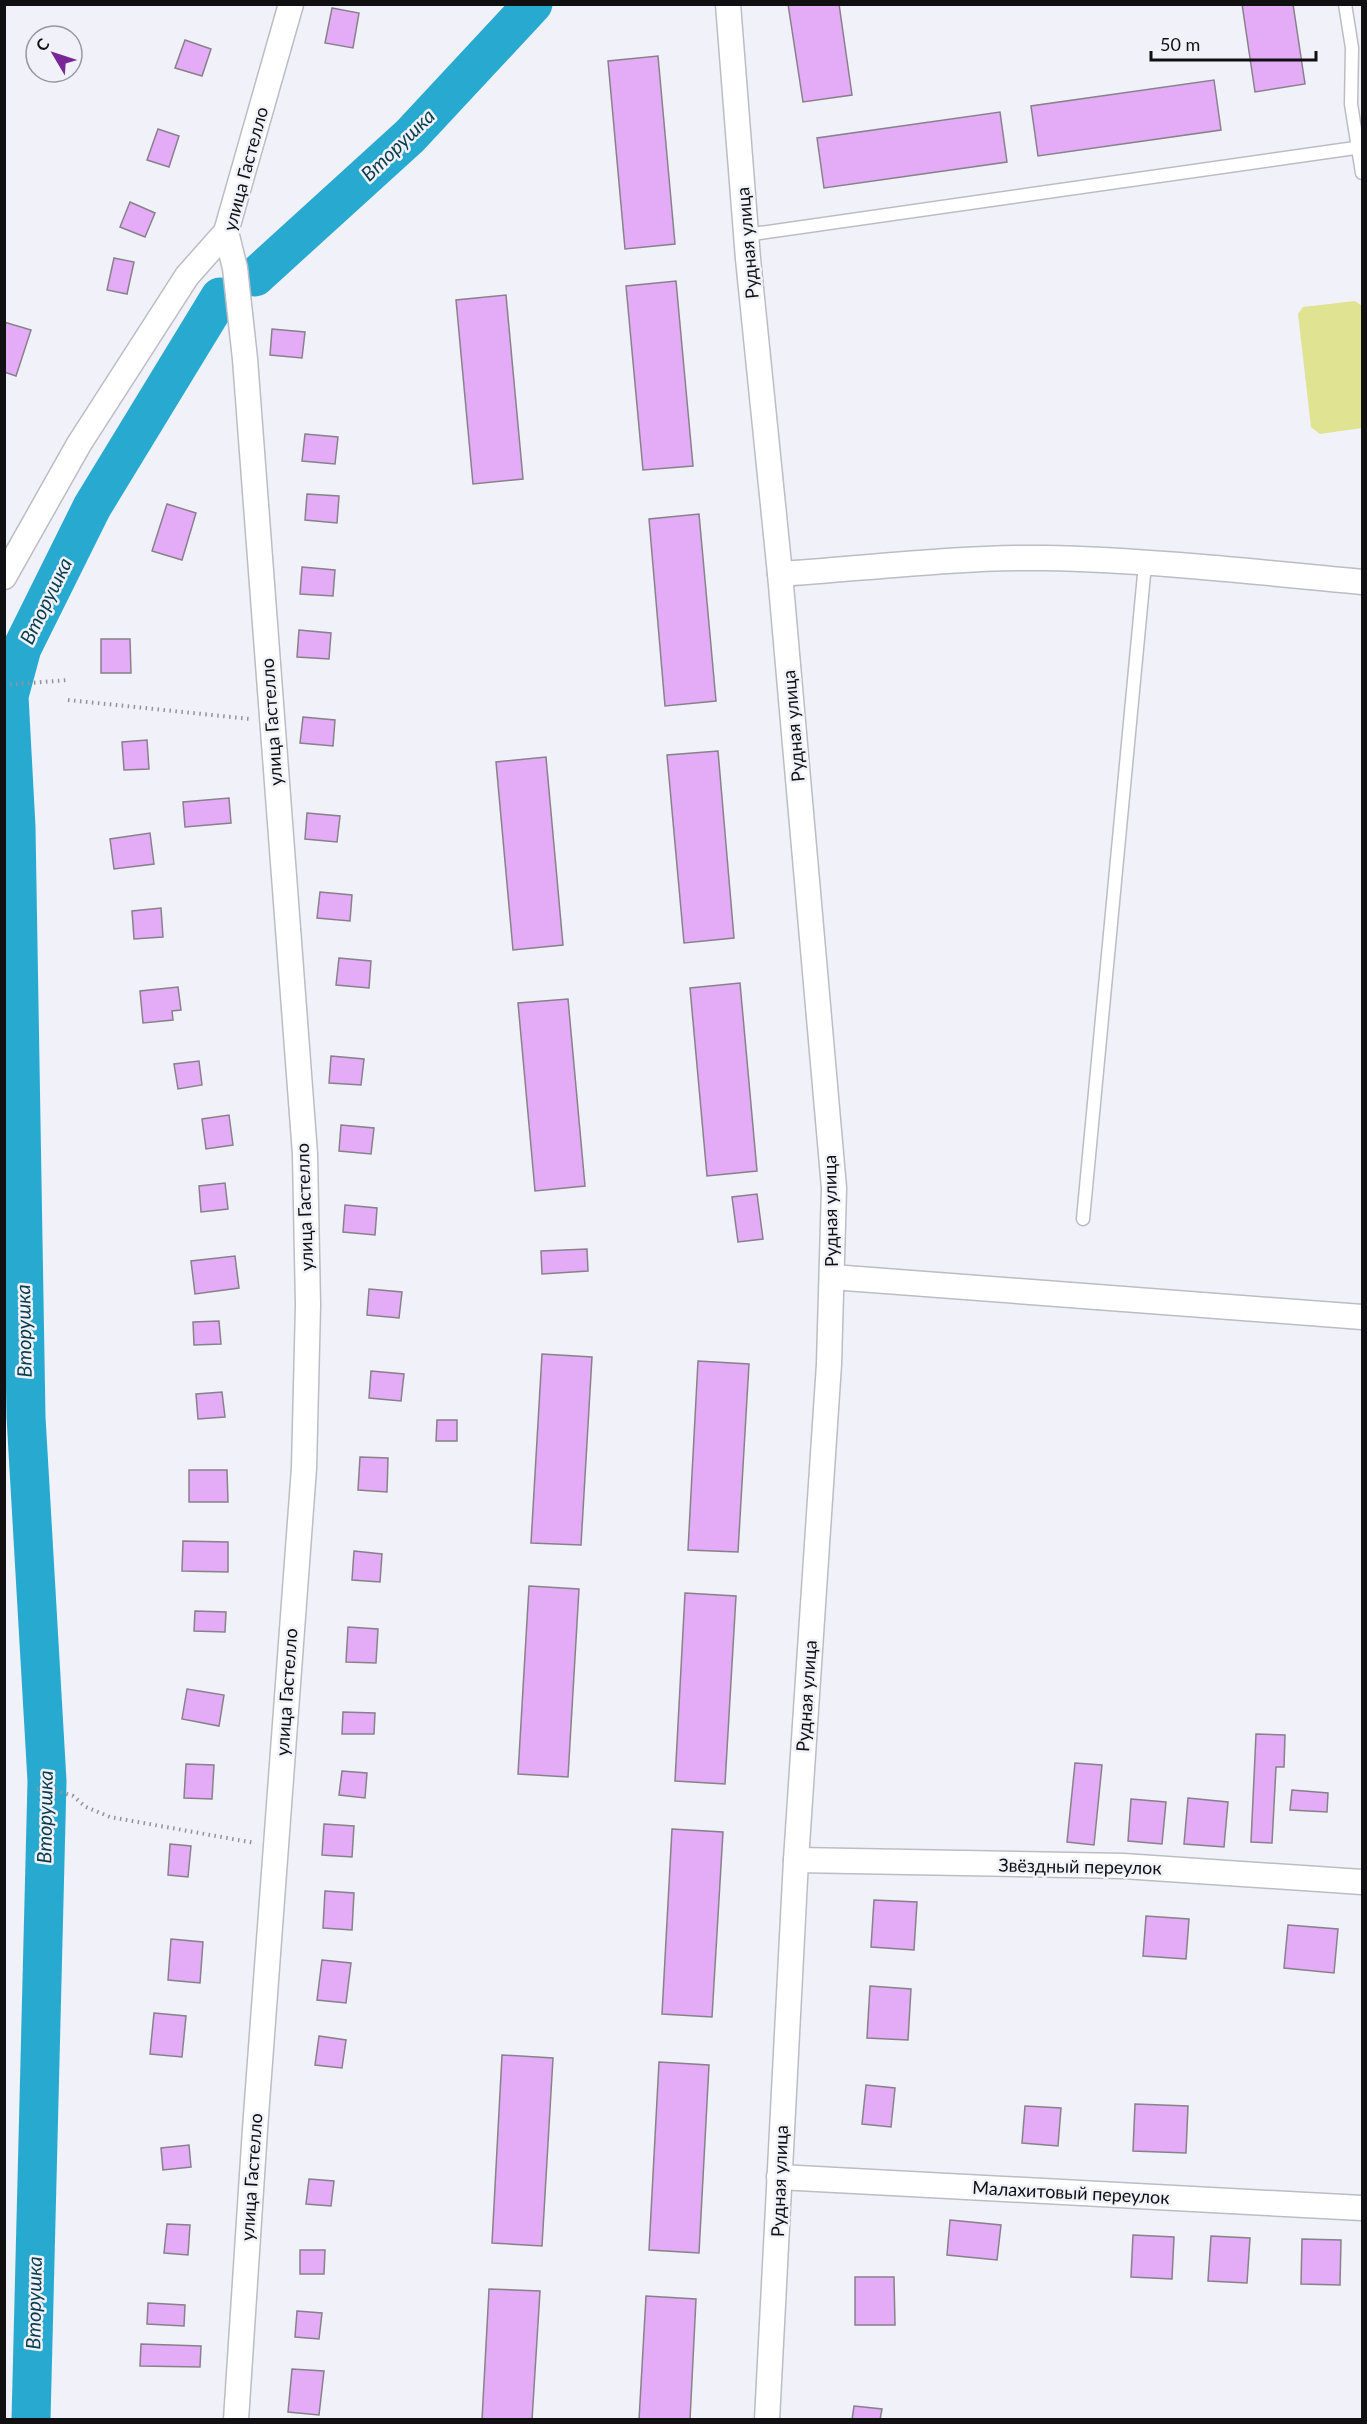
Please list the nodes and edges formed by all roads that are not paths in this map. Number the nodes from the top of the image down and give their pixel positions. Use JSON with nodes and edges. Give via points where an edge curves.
{"nodes":[{"id":1,"x":291,"y":4,"type":"edge"},
{"id":2,"x":728,"y":4,"type":"edge"},
{"id":3,"x":1345,"y":4,"type":"edge"},
{"id":4,"x":1361,"y":147,"type":"edge"},
{"id":5,"x":1362,"y":173,"type":"edge"},
{"id":6,"x":225,"y":232,"type":"junction"},
{"id":7,"x":746,"y":235,"type":"junction"},
{"id":8,"x":1145,"y":564,"type":"junction"},
{"id":9,"x":780,"y":574,"type":"junction"},
{"id":10,"x":4,"y":577,"type":"edge"},
{"id":11,"x":1361,"y":580,"type":"edge"},
{"id":12,"x":1083,"y":1219,"type":"dead end"},
{"id":13,"x":832,"y":1277,"type":"junction"},
{"id":14,"x":1362,"y":1317,"type":"edge"},
{"id":15,"x":796,"y":1860,"type":"junction"},
{"id":16,"x":1362,"y":1882,"type":"edge"},
{"id":17,"x":779,"y":2177,"type":"junction"},
{"id":18,"x":1362,"y":2208,"type":"edge"},
{"id":19,"x":236,"y":2420,"type":"edge"},
{"id":20,"x":767,"y":2420,"type":"edge"}],
"edges":[{"from":1,"to":6,"type":"street","name":"улица Гастелло"},
{"from":2,"to":7,"type":"street","name":"Рудная улица"},
{"from":3,"to":4,"type":"lane","via":[[1352,48],[1351,104]]},
{"from":4,"to":5,"type":"lane"},
{"from":4,"to":7,"type":"lane"},
{"from":6,"to":10,"type":"street","via":[[187,276],[85,434]]},
{"from":6,"to":19,"type":"street","name":"улица Гастелло","via":[[235,268],[245,359],[305,1154],[308,1305],[304,1468]]},
{"from":7,"to":9,"type":"street","name":"Рудная улица"},
{"from":8,"to":9,"type":"street","via":[[1044,558],[964,560]]},
{"from":8,"to":11,"type":"street"},
{"from":8,"to":12,"type":"lane"},
{"from":9,"to":13,"type":"street","name":"Рудная улица","via":[[834,1188]]},
{"from":13,"to":14,"type":"street"},
{"from":13,"to":15,"type":"street","name":"Рудная улица"},
{"from":15,"to":16,"type":"street","name":"Звёздный переулок","via":[[1123,1866]]},
{"from":15,"to":17,"type":"street","name":"Рудная улица"},
{"from":17,"to":18,"type":"street","name":"Малахитовый переулок"},
{"from":17,"to":20,"type":"street","name":"Рудная улица"}]}
